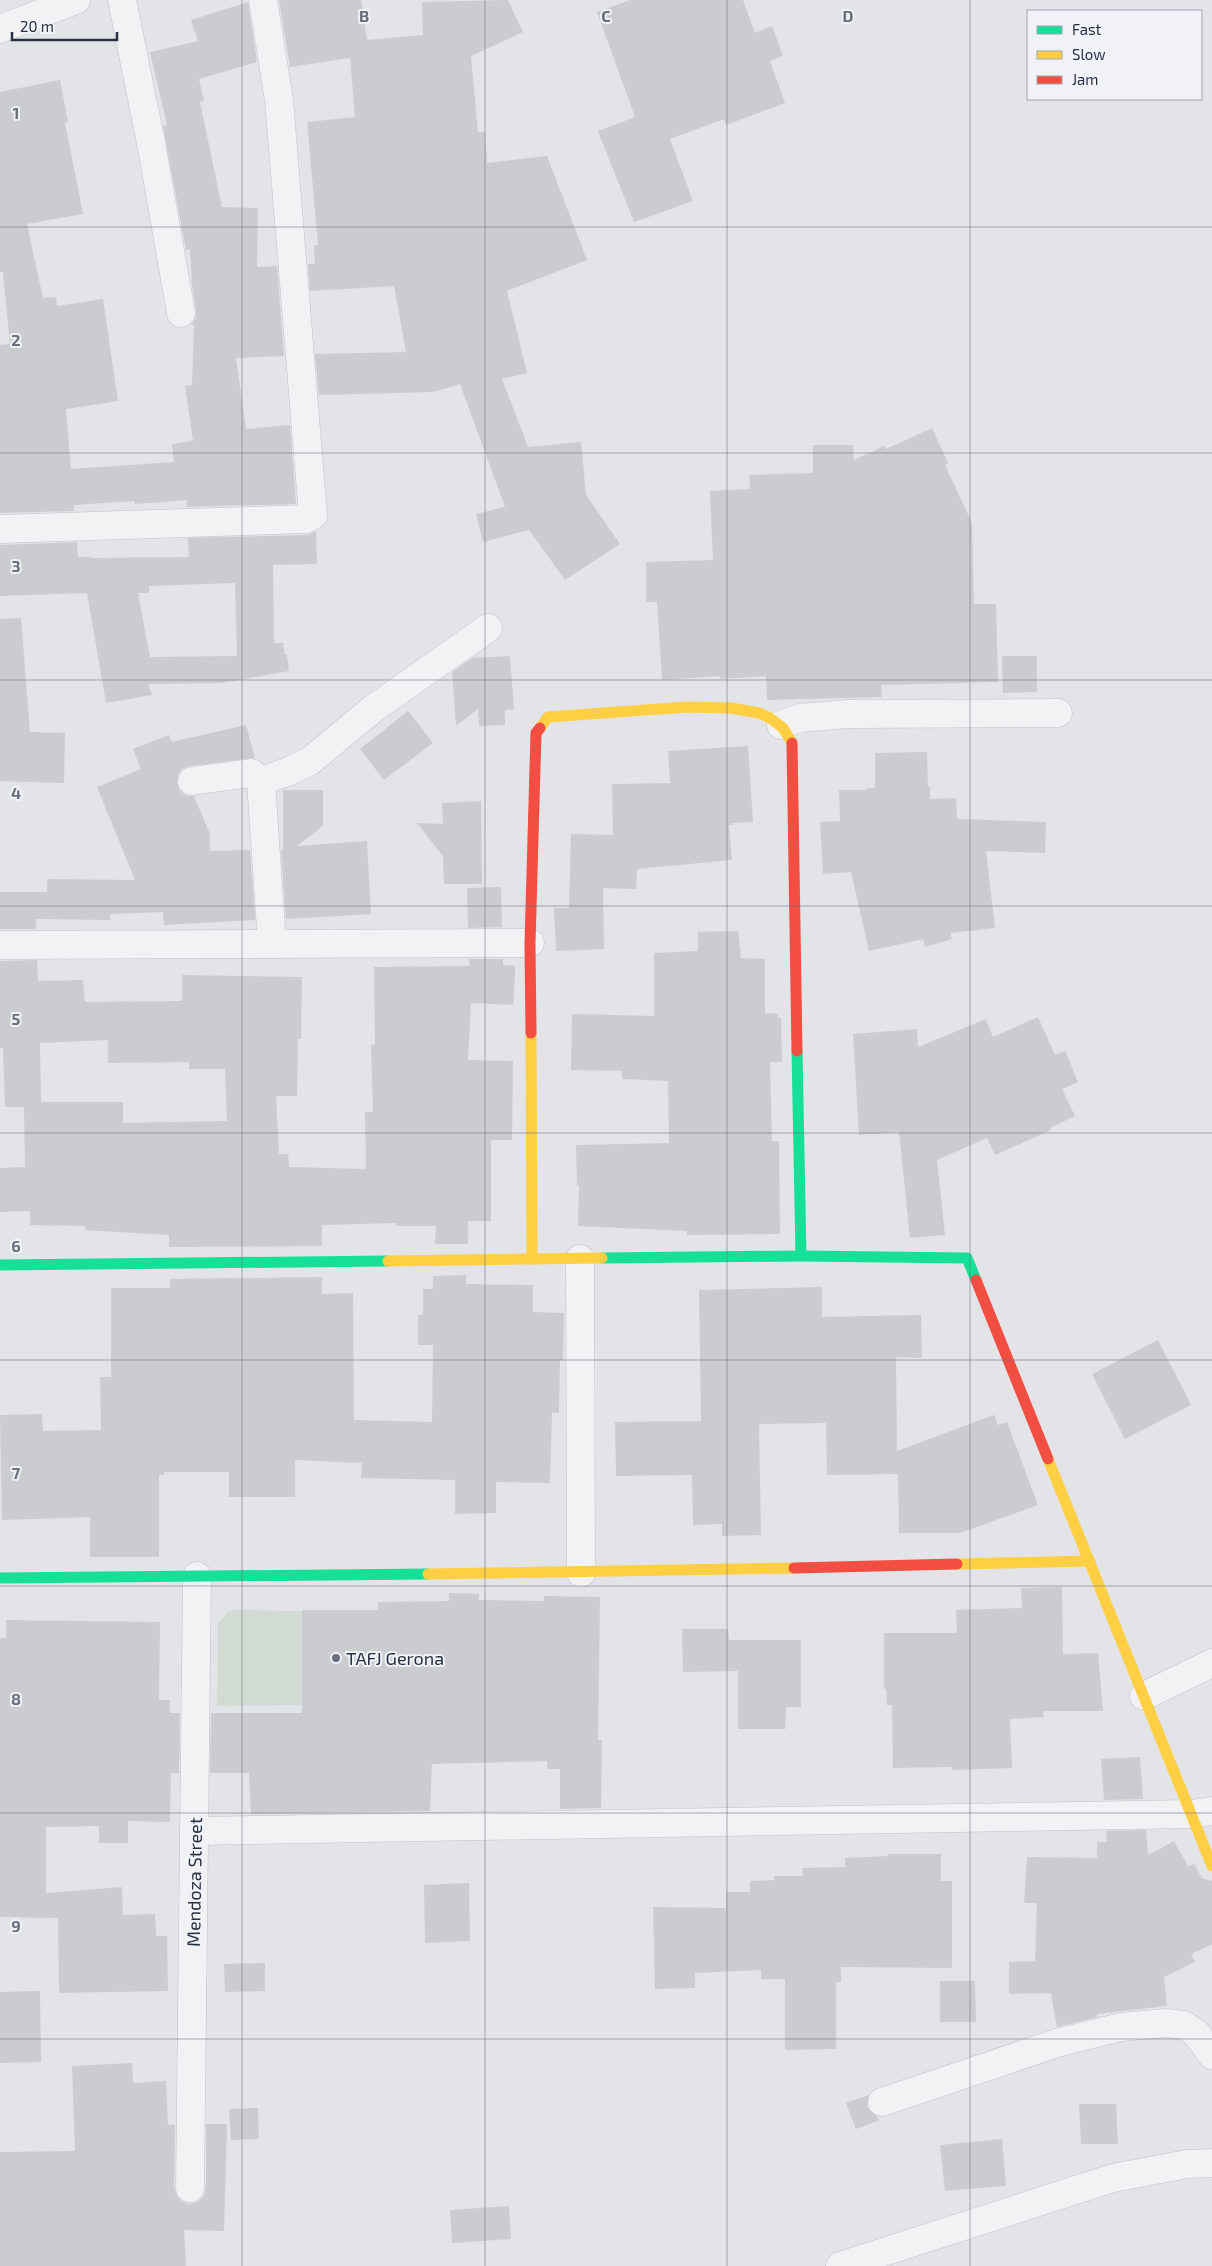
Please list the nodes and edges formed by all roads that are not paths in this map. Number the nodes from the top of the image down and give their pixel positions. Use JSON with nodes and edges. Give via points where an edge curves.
{"nodes":[{"id":1,"x":76,"y":0,"type":"edge"},
{"id":2,"x":122,"y":0,"type":"edge"},
{"id":3,"x":263,"y":0,"type":"edge"},
{"id":4,"x":0,"y":29,"type":"edge"},
{"id":5,"x":181,"y":312,"type":"dead end"},
{"id":6,"x":0,"y":529,"type":"edge"},
{"id":7,"x":488,"y":628,"type":"dead end"},
{"id":8,"x":1058,"y":713,"type":"dead end"},
{"id":9,"x":781,"y":725,"type":"junction"},
{"id":10,"x":192,"y":781,"type":"dead end"},
{"id":11,"x":261,"y":781,"type":"junction"},
{"id":12,"x":530,"y":942,"type":"junction"},
{"id":13,"x":272,"y":944,"type":"junction"},
{"id":14,"x":0,"y":945,"type":"edge"},
{"id":15,"x":801,"y":1256,"type":"junction"},
{"id":16,"x":532,"y":1259,"type":"junction"},
{"id":17,"x":580,"y":1259,"type":"junction"},
{"id":18,"x":0,"y":1265,"type":"edge"},
{"id":19,"x":1090,"y":1561,"type":"junction"},
{"id":20,"x":581,"y":1572,"type":"junction"},
{"id":21,"x":197,"y":1576,"type":"junction"},
{"id":22,"x":0,"y":1578,"type":"edge"},
{"id":23,"x":1212,"y":1663,"type":"edge"},
{"id":24,"x":1144,"y":1696,"type":"junction"},
{"id":25,"x":1202,"y":1813,"type":"edge"},
{"id":26,"x":194,"y":1831,"type":"junction"},
{"id":27,"x":1212,"y":1866,"type":"edge"},
{"id":28,"x":1212,"y":2054,"type":"edge"},
{"id":29,"x":882,"y":2102,"type":"dead end"},
{"id":30,"x":1212,"y":2163,"type":"edge"},
{"id":31,"x":190,"y":2188,"type":"dead end"},
{"id":32,"x":840,"y":2266,"type":"edge"}],
"edges":[{"from":1,"to":4,"type":"street"},
{"from":2,"to":5,"type":"street"},
{"from":3,"to":6,"type":"street","via":[[280,118],[313,515],[306,519]]},
{"from":7,"to":11,"type":"street","via":[[374,708],[310,761]]},
{"from":8,"to":9,"type":"street","via":[[848,714],[800,718]]},
{"from":9,"to":12,"type":"street","via":[[761,714],[730,708],[548,717],[536,733],[534,747]]},
{"from":9,"to":15,"type":"street","via":[[788,733],[793,754]]},
{"from":10,"to":11,"type":"street","via":[[251,773]]},
{"from":11,"to":13,"type":"street"},
{"from":12,"to":13,"type":"street"},
{"from":12,"to":16,"type":"street"},
{"from":13,"to":14,"type":"street"},
{"from":15,"to":17,"type":"street"},
{"from":15,"to":19,"type":"street","via":[[967,1258]]},
{"from":16,"to":17,"type":"street"},
{"from":16,"to":18,"type":"street"},
{"from":17,"to":20,"type":"street"},
{"from":19,"to":20,"type":"street"},
{"from":19,"to":24,"type":"street"},
{"from":20,"to":21,"type":"street"},
{"from":21,"to":22,"type":"street"},
{"from":21,"to":26,"type":"street","name":"Mendoza Street"},
{"from":23,"to":24,"type":"street"},
{"from":24,"to":25,"type":"street"},
{"from":25,"to":26,"type":"street"},
{"from":25,"to":27,"type":"street"},
{"from":26,"to":31,"type":"street","name":"Mendoza Street"},
{"from":28,"to":29,"type":"street","via":[[1197,2034],[1184,2025],[1166,2023],[1121,2028],[1060,2042]]},
{"from":30,"to":32,"type":"street","via":[[1187,2164],[1113,2178]]}]}
